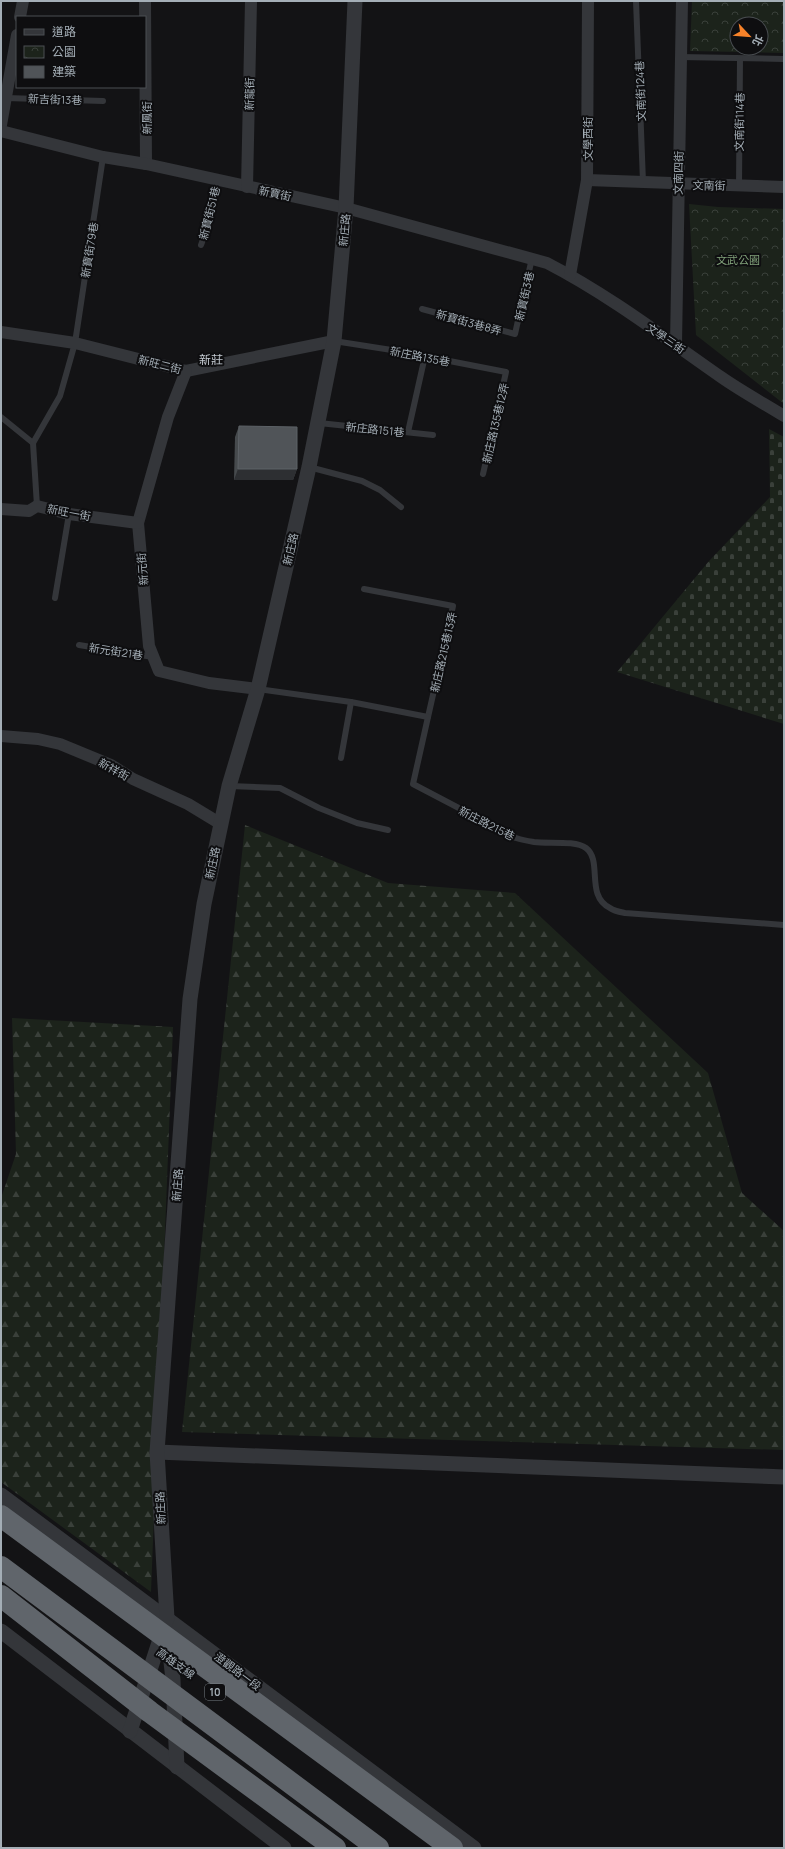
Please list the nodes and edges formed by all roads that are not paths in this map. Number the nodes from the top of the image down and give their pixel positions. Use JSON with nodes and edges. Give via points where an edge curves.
{"nodes":[{"id":1,"x":23,"y":1,"type":"edge"},
{"id":2,"x":146,"y":1,"type":"edge"},
{"id":3,"x":251,"y":1,"type":"edge"},
{"id":4,"x":355,"y":1,"type":"edge"},
{"id":5,"x":588,"y":1,"type":"edge"},
{"id":6,"x":636,"y":1,"type":"edge"},
{"id":7,"x":682,"y":1,"type":"edge"},
{"id":8,"x":20,"y":16,"type":"edge"},
{"id":9,"x":16,"y":44,"type":"edge"},
{"id":10,"x":680,"y":57,"type":"junction"},
{"id":11,"x":740,"y":59,"type":"junction"},
{"id":12,"x":784,"y":59,"type":"edge"},
{"id":13,"x":6,"y":98,"type":"junction"},
{"id":14,"x":103,"y":101,"type":"dead end"},
{"id":15,"x":1,"y":125,"type":"edge"},
{"id":16,"x":1,"y":131,"type":"edge"},
{"id":17,"x":104,"y":157,"type":"junction"},
{"id":18,"x":146,"y":164,"type":"junction"},
{"id":19,"x":218,"y":180,"type":"junction"},
{"id":20,"x":586,"y":180,"type":"junction"},
{"id":21,"x":643,"y":182,"type":"junction"},
{"id":22,"x":678,"y":185,"type":"junction"},
{"id":23,"x":738,"y":186,"type":"junction"},
{"id":24,"x":248,"y":187,"type":"junction"},
{"id":25,"x":784,"y":187,"type":"edge"},
{"id":26,"x":346,"y":208,"type":"junction"},
{"id":27,"x":201,"y":245,"type":"dead end"},
{"id":28,"x":532,"y":258,"type":"junction"},
{"id":29,"x":547,"y":263,"type":"joint"},
{"id":30,"x":570,"y":274,"type":"junction"},
{"id":31,"x":422,"y":309,"type":"dead end"},
{"id":32,"x":6,"y":333,"type":"edge"},
{"id":33,"x":515,"y":334,"type":"joint"},
{"id":34,"x":334,"y":341,"type":"junction"},
{"id":35,"x":1,"y":343,"type":"edge"},
{"id":36,"x":75,"y":343,"type":"junction"},
{"id":37,"x":676,"y":344,"type":"junction"},
{"id":38,"x":425,"y":356,"type":"junction"},
{"id":39,"x":186,"y":371,"type":"junction"},
{"id":40,"x":506,"y":372,"type":"joint"},
{"id":41,"x":784,"y":416,"type":"edge"},
{"id":42,"x":1,"y":417,"type":"edge"},
{"id":43,"x":317,"y":423,"type":"junction"},
{"id":44,"x":408,"y":432,"type":"junction"},
{"id":45,"x":433,"y":435,"type":"dead end"},
{"id":46,"x":33,"y":443,"type":"junction"},
{"id":47,"x":309,"y":467,"type":"junction"},
{"id":48,"x":483,"y":474,"type":"dead end"},
{"id":49,"x":37,"y":506,"type":"junction"},
{"id":50,"x":401,"y":507,"type":"dead end"},
{"id":51,"x":1,"y":509,"type":"edge"},
{"id":52,"x":69,"y":514,"type":"junction"},
{"id":53,"x":138,"y":523,"type":"junction"},
{"id":54,"x":364,"y":588,"type":"dead end"},
{"id":55,"x":55,"y":598,"type":"dead end"},
{"id":56,"x":79,"y":645,"type":"dead end"},
{"id":57,"x":153,"y":657,"type":"junction"},
{"id":58,"x":258,"y":689,"type":"junction"},
{"id":59,"x":351,"y":702,"type":"junction"},
{"id":60,"x":428,"y":717,"type":"junction"},
{"id":61,"x":1,"y":736,"type":"edge"},
{"id":62,"x":341,"y":758,"type":"dead end"},
{"id":63,"x":229,"y":786,"type":"junction"},
{"id":64,"x":221,"y":824,"type":"junction"},
{"id":65,"x":388,"y":830,"type":"dead end"},
{"id":66,"x":784,"y":925,"type":"edge"},
{"id":67,"x":157,"y":1452,"type":"junction"},
{"id":68,"x":784,"y":1478,"type":"edge"},
{"id":69,"x":1,"y":1494,"type":"edge"},
{"id":70,"x":1,"y":1516,"type":"edge"},
{"id":71,"x":1,"y":1535,"type":"edge"},
{"id":72,"x":1,"y":1567,"type":"edge"},
{"id":73,"x":1,"y":1596,"type":"edge"},
{"id":74,"x":167,"y":1618,"type":"junction"},
{"id":75,"x":1,"y":1630,"type":"edge"},
{"id":76,"x":130,"y":1731,"type":"junction"},
{"id":77,"x":177,"y":1767,"type":"junction"},
{"id":78,"x":284,"y":1848,"type":"edge"},
{"id":79,"x":334,"y":1848,"type":"edge"},
{"id":80,"x":378,"y":1848,"type":"edge"},
{"id":81,"x":429,"y":1848,"type":"edge"},
{"id":82,"x":452,"y":1848,"type":"edge"},
{"id":83,"x":474,"y":1848,"type":"edge"}],
"edges":[{"from":1,"to":8,"type":"street"},
{"from":2,"to":18,"type":"street","name":"新鳳街"},
{"from":3,"to":24,"type":"street","name":"新龍街"},
{"from":4,"to":26,"type":"street","name":"新庄路"},
{"from":5,"to":20,"type":"street","name":"文學西街"},
{"from":6,"to":21,"type":"lane","name":"文南街124巷"},
{"from":7,"to":10,"type":"street","name":"文南四街"},
{"from":9,"to":13,"type":"street"},
{"from":10,"to":11,"type":"lane"},
{"from":10,"to":22,"type":"street","name":"文南四街"},
{"from":11,"to":12,"type":"lane"},
{"from":11,"to":23,"type":"lane","name":"文南街114巷"},
{"from":13,"to":14,"type":"lane","name":"新吉街13巷"},
{"from":13,"to":15,"type":"street"},
{"from":16,"to":17,"type":"street","name":"新寶街"},
{"from":17,"to":18,"type":"street","name":"新寶街"},
{"from":17,"to":36,"type":"lane","name":"新寶街79巷"},
{"from":18,"to":19,"type":"street","name":"新寶街"},
{"from":19,"to":24,"type":"street","name":"新寶街"},
{"from":19,"to":27,"type":"lane","name":"新寶街51巷"},
{"from":20,"to":21,"type":"street","name":"文南街"},
{"from":20,"to":30,"type":"street","name":"文學西街"},
{"from":21,"to":22,"type":"street","name":"文南街"},
{"from":22,"to":23,"type":"street","name":"文南街"},
{"from":22,"to":37,"type":"street","name":"文南四街"},
{"from":23,"to":25,"type":"street","name":"文南街"},
{"from":24,"to":26,"type":"street","name":"新寶街"},
{"from":26,"to":28,"type":"street","name":"新寶街"},
{"from":26,"to":34,"type":"street","name":"新庄路"},
{"from":28,"to":29,"type":"street","name":"新寶街"},
{"from":28,"to":33,"type":"lane","name":"新寶街3巷"},
{"from":29,"to":30,"type":"street","name":"文學三街"},
{"from":30,"to":37,"type":"street","name":"文學三街"},
{"from":31,"to":33,"type":"lane","name":"新寶街3巷8弄"},
{"from":32,"to":35,"type":"street","name":"新旺二街"},
{"from":32,"to":36,"type":"street","name":"新旺二街"},
{"from":34,"to":38,"type":"lane","name":"新庄路135巷"},
{"from":34,"to":39,"type":"street","name":"新旺二街"},
{"from":34,"to":43,"type":"street","name":"新庄路"},
{"from":36,"to":39,"type":"street","name":"新旺二街"},
{"from":36,"to":46,"type":"lane","name":"新寶街79巷","via":[[60,396]]},
{"from":37,"to":41,"type":"street","name":"文學三街","via":[[723,378]]},
{"from":38,"to":40,"type":"lane","name":"新庄路135巷"},
{"from":38,"to":44,"type":"lane"},
{"from":39,"to":53,"type":"street","name":"新元街","via":[[168,417]]},
{"from":40,"to":48,"type":"lane","name":"新庄路135巷12弄"},
{"from":42,"to":46,"type":"lane"},
{"from":43,"to":44,"type":"lane","name":"新庄路151巷"},
{"from":43,"to":47,"type":"street","name":"新庄路"},
{"from":44,"to":45,"type":"lane","name":"新庄路151巷"},
{"from":46,"to":49,"type":"lane"},
{"from":47,"to":50,"type":"lane","via":[[362,481],[380,490]]},
{"from":47,"to":58,"type":"street","name":"新庄路"},
{"from":49,"to":51,"type":"street","name":"新旺一街","via":[[29,511]]},
{"from":49,"to":52,"type":"street","name":"新旺一街"},
{"from":52,"to":53,"type":"street","name":"新旺一街"},
{"from":52,"to":55,"type":"lane"},
{"from":53,"to":57,"type":"street","name":"新元街","via":[[149,646]]},
{"from":54,"to":60,"type":"lane","name":"新庄路215巷13弄","via":[[453,606]]},
{"from":56,"to":57,"type":"lane","name":"新元街21巷"},
{"from":57,"to":58,"type":"street","name":"新元街","via":[[159,672],[209,683]]},
{"from":58,"to":59,"type":"lane"},
{"from":58,"to":63,"type":"street","name":"新庄路"},
{"from":59,"to":60,"type":"lane"},
{"from":59,"to":62,"type":"lane"},
{"from":60,"to":66,"type":"lane","name":"新庄路215巷","via":[[413,784],[516,838],[585,847],[592,855],[596,889],[601,901],[609,908],[624,913]]},
{"from":61,"to":64,"type":"street","name":"新祥街","via":[[60,744],[111,765],[132,779],[188,804]]},
{"from":63,"to":64,"type":"street","name":"新庄路"},
{"from":63,"to":65,"type":"lane","via":[[280,788],[319,808],[357,823]]},
{"from":64,"to":67,"type":"street","name":"新庄路","via":[[204,904],[190,1000]]},
{"from":67,"to":68,"type":"street"},
{"from":67,"to":74,"type":"street","name":"新庄路"},
{"from":69,"to":74,"type":"street","name":"澄觀路一段"},
{"from":70,"to":82,"type":"highway"},
{"from":71,"to":81,"type":"highway","name":"高雄支線","number":"10"},
{"from":72,"to":80,"type":"highway","number":"10"},
{"from":73,"to":79,"type":"highway","via":[[150,1712]]},
{"from":74,"to":76,"type":"street","name":"新庄路"},
{"from":74,"to":77,"type":"street"},
{"from":74,"to":83,"type":"street","name":"澄觀路一段"},
{"from":75,"to":76,"type":"street"},
{"from":76,"to":77,"type":"street"},
{"from":77,"to":78,"type":"street"}]}
